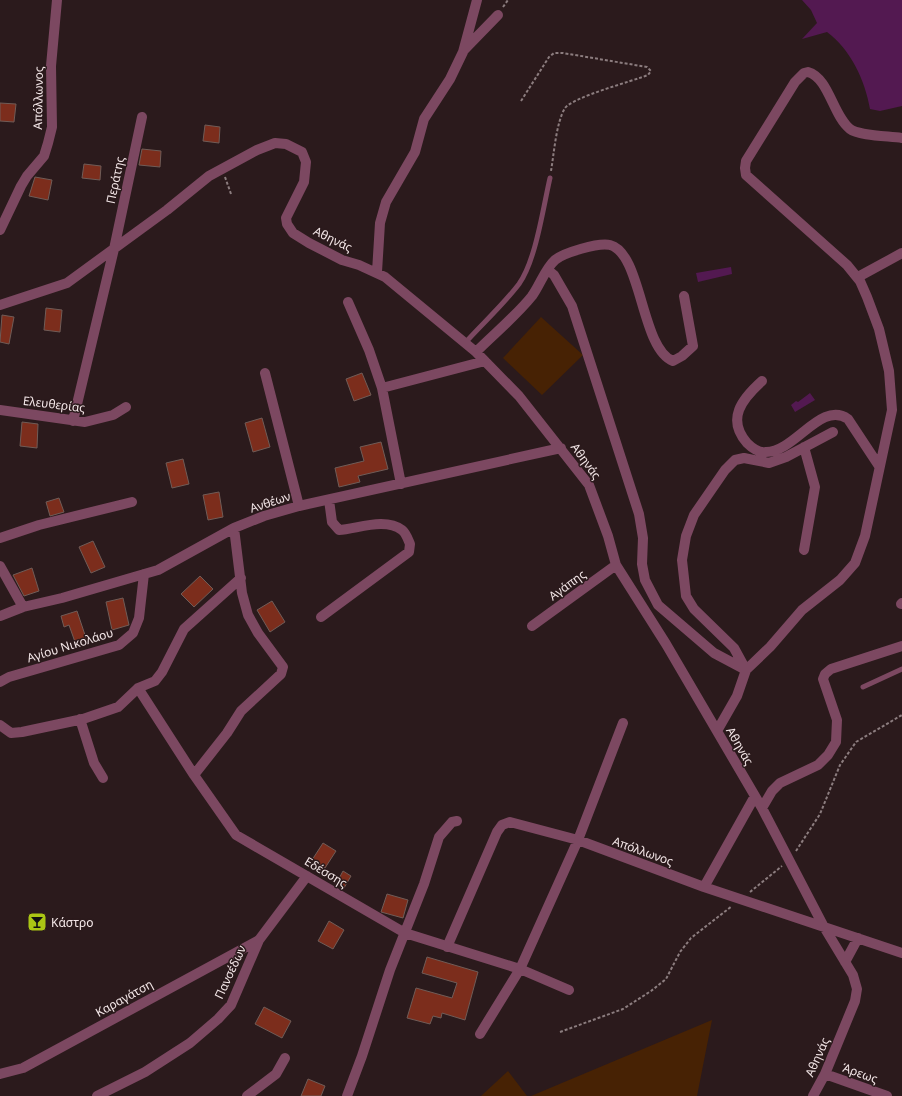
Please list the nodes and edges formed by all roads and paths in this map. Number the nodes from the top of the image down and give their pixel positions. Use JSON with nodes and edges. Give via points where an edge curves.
{"nodes":[{"id":1,"x":57,"y":0,"type":"edge"},
{"id":2,"x":477,"y":0,"type":"edge"},
{"id":3,"x":498,"y":15,"type":"dead end"},
{"id":4,"x":463,"y":52,"type":"junction"},
{"id":5,"x":522,"y":101,"type":"dead end"},
{"id":6,"x":142,"y":117,"type":"dead end"},
{"id":7,"x":902,"y":138,"type":"edge"},
{"id":8,"x":222,"y":168,"type":"junction"},
{"id":9,"x":550,"y":178,"type":"joint"},
{"id":10,"x":231,"y":194,"type":"dead end"},
{"id":11,"x":0,"y":230,"type":"edge"},
{"id":12,"x":114,"y":249,"type":"junction"},
{"id":13,"x":902,"y":253,"type":"edge"},
{"id":14,"x":548,"y":270,"type":"junction"},
{"id":15,"x":377,"y":272,"type":"junction"},
{"id":16,"x":858,"y":277,"type":"junction"},
{"id":17,"x":684,"y":296,"type":"dead end"},
{"id":18,"x":348,"y":302,"type":"dead end"},
{"id":19,"x":0,"y":306,"type":"edge"},
{"id":20,"x":465,"y":343,"type":"junction"},
{"id":21,"x":476,"y":352,"type":"junction"},
{"id":22,"x":485,"y":361,"type":"junction"},
{"id":23,"x":265,"y":373,"type":"dead end"},
{"id":24,"x":762,"y":381,"type":"dead end"},
{"id":25,"x":382,"y":388,"type":"junction"},
{"id":26,"x":126,"y":407,"type":"dead end"},
{"id":27,"x":0,"y":410,"type":"edge"},
{"id":28,"x":74,"y":421,"type":"junction"},
{"id":29,"x":833,"y":432,"type":"dead end"},
{"id":30,"x":561,"y":448,"type":"junction"},
{"id":31,"x":804,"y":448,"type":"junction"},
{"id":32,"x":879,"y":466,"type":"junction"},
{"id":33,"x":402,"y":484,"type":"junction"},
{"id":34,"x":329,"y":500,"type":"junction"},
{"id":35,"x":132,"y":502,"type":"dead end"},
{"id":36,"x":299,"y":506,"type":"junction"},
{"id":37,"x":234,"y":528,"type":"junction"},
{"id":38,"x":0,"y":538,"type":"edge"},
{"id":39,"x":804,"y":550,"type":"dead end"},
{"id":40,"x":616,"y":565,"type":"junction"},
{"id":41,"x":0,"y":566,"type":"edge"},
{"id":42,"x":144,"y":574,"type":"junction"},
{"id":43,"x":241,"y":578,"type":"junction"},
{"id":44,"x":23,"y":607,"type":"junction"},
{"id":45,"x":0,"y":616,"type":"edge"},
{"id":46,"x":321,"y":617,"type":"dead end"},
{"id":47,"x":532,"y":626,"type":"dead end"},
{"id":48,"x":902,"y":646,"type":"edge"},
{"id":49,"x":902,"y":669,"type":"edge"},
{"id":50,"x":746,"y":670,"type":"junction"},
{"id":51,"x":0,"y":682,"type":"edge"},
{"id":52,"x":863,"y":687,"type":"dead end"},
{"id":53,"x":138,"y":688,"type":"junction"},
{"id":54,"x":902,"y":715,"type":"edge"},
{"id":55,"x":80,"y":719,"type":"junction"},
{"id":56,"x":623,"y":723,"type":"dead end"},
{"id":57,"x":0,"y":725,"type":"edge"},
{"id":58,"x":717,"y":731,"type":"junction"},
{"id":59,"x":194,"y":775,"type":"junction"},
{"id":60,"x":103,"y":778,"type":"dead end"},
{"id":61,"x":755,"y":796,"type":"junction"},
{"id":62,"x":762,"y":808,"type":"junction"},
{"id":63,"x":457,"y":821,"type":"dead end"},
{"id":64,"x":578,"y":840,"type":"junction"},
{"id":65,"x":788,"y":861,"type":"junction"},
{"id":66,"x":307,"y":876,"type":"junction"},
{"id":67,"x":704,"y":887,"type":"junction"},
{"id":68,"x":741,"y":900,"type":"junction"},
{"id":69,"x":824,"y":927,"type":"junction"},
{"id":70,"x":405,"y":934,"type":"junction"},
{"id":71,"x":858,"y":938,"type":"junction"},
{"id":72,"x":259,"y":940,"type":"junction"},
{"id":73,"x":447,"y":947,"type":"junction"},
{"id":74,"x":902,"y":953,"type":"edge"},
{"id":75,"x":845,"y":962,"type":"junction"},
{"id":76,"x":520,"y":969,"type":"junction"},
{"id":77,"x":569,"y":990,"type":"dead end"},
{"id":78,"x":560,"y":1032,"type":"dead end"},
{"id":79,"x":480,"y":1034,"type":"dead end"},
{"id":80,"x":285,"y":1058,"type":"dead end"},
{"id":81,"x":0,"y":1074,"type":"edge"},
{"id":82,"x":825,"y":1074,"type":"junction"},
{"id":83,"x":249,"y":1095,"type":"edge"},
{"id":84,"x":97,"y":1096,"type":"edge"},
{"id":85,"x":347,"y":1096,"type":"edge"},
{"id":86,"x":813,"y":1096,"type":"edge"},
{"id":87,"x":887,"y":1096,"type":"edge"}],
"edges":[{"from":1,"to":11,"type":"street","name":"Απόλλωνος","via":[[51,66],[52,128],[44,156],[21,186]]},
{"from":2,"to":4,"type":"street"},
{"from":3,"to":4,"type":"street"},
{"from":4,"to":15,"type":"street","via":[[450,79],[424,119],[415,152],[386,202],[380,223]]},
{"from":5,"to":9,"type":"path","via":[[549,57],[554,54],[563,53],[647,67],[651,71],[648,75],[582,98],[566,107]]},
{"from":6,"to":12,"type":"street","name":"Περάτης"},
{"from":7,"to":16,"type":"street","via":[[849,129],[818,78],[808,72],[796,82],[746,161],[746,175]]},
{"from":8,"to":10,"type":"path"},
{"from":8,"to":12,"type":"street","name":"Αθηνάς"},
{"from":8,"to":15,"type":"street","name":"Αθηνάς","via":[[275,143],[286,144],[302,152],[306,171],[300,192],[287,215],[287,224],[293,233],[309,244],[342,260]]},
{"from":9,"to":20,"type":"lane","via":[[538,232],[528,265],[519,283]]},
{"from":12,"to":19,"type":"street","via":[[67,283]]},
{"from":12,"to":28,"type":"street","name":"Περάτης"},
{"from":13,"to":16,"type":"street"},
{"from":14,"to":17,"type":"street","via":[[561,255],[596,245],[609,244],[620,249],[628,264],[652,333],[662,353],[673,361],[693,346]]},
{"from":14,"to":21,"type":"street","via":[[531,296]]},
{"from":14,"to":50,"type":"street","via":[[554,275],[572,306],[639,514],[643,538],[642,564],[650,590],[658,605],[714,653]]},
{"from":15,"to":20,"type":"street","name":"Αθηνάς"},
{"from":16,"to":32,"type":"street","via":[[879,329],[889,371],[892,410]]},
{"from":18,"to":25,"type":"street"},
{"from":20,"to":21,"type":"street","name":"Αθηνάς"},
{"from":21,"to":22,"type":"street","name":"Αθηνάς"},
{"from":22,"to":25,"type":"street"},
{"from":22,"to":30,"type":"street","name":"Αθηνάς","via":[[519,396]]},
{"from":23,"to":36,"type":"street"},
{"from":24,"to":32,"type":"street","via":[[748,393],[737,416],[738,427],[752,448],[764,453],[774,452],[825,416],[835,413],[842,414],[848,419]]},
{"from":25,"to":33,"type":"street"},
{"from":26,"to":28,"type":"street","name":"Ελευθερίας","via":[[113,415],[85,422]]},
{"from":27,"to":28,"type":"street","name":"Ελευθερίας"},
{"from":29,"to":31,"type":"street"},
{"from":30,"to":33,"type":"street","name":"Ανθέων"},
{"from":30,"to":40,"type":"street","name":"Αθηνάς","via":[[589,485]]},
{"from":31,"to":39,"type":"street","via":[[815,488]]},
{"from":31,"to":50,"type":"street","via":[[769,463],[744,458],[735,460],[725,470],[694,515],[686,536],[682,560],[686,596],[694,609],[734,648]]},
{"from":32,"to":50,"type":"street","via":[[865,536],[855,562],[840,580],[802,610]]},
{"from":33,"to":34,"type":"street","name":"Ανθέων"},
{"from":34,"to":36,"type":"street","name":"Ανθέων"},
{"from":34,"to":46,"type":"street","via":[[332,522],[339,530],[389,525],[401,529],[410,544],[409,552]]},
{"from":35,"to":38,"type":"street","via":[[39,525]]},
{"from":36,"to":37,"type":"street","name":"Ανθέων"},
{"from":37,"to":42,"type":"street","name":"Ανθέων","via":[[158,570]]},
{"from":37,"to":43,"type":"street"},
{"from":40,"to":47,"type":"street","name":"Αγάπης"},
{"from":40,"to":58,"type":"street","name":"Αθηνάς"},
{"from":41,"to":44,"type":"street"},
{"from":42,"to":44,"type":"street","name":"Ανθέων"},
{"from":42,"to":51,"type":"street","name":"Αγίου Νικολάου","via":[[139,618],[133,633],[119,645],[9,677]]},
{"from":43,"to":53,"type":"street","via":[[184,629],[155,681]]},
{"from":43,"to":59,"type":"street","via":[[248,615],[258,633],[284,667],[281,674],[241,711]]},
{"from":44,"to":45,"type":"street","name":"Ανθέων"},
{"from":48,"to":62,"type":"street","via":[[831,669],[825,674],[824,680],[837,720],[836,742],[818,765],[780,783]]},
{"from":49,"to":52,"type":"lane"},
{"from":50,"to":58,"type":"street","via":[[737,696]]},
{"from":53,"to":55,"type":"street","via":[[118,707]]},
{"from":53,"to":59,"type":"street","name":"Εδέσσης"},
{"from":54,"to":65,"type":"path","via":[[856,742],[840,765],[820,814]]},
{"from":55,"to":57,"type":"street","via":[[11,733]]},
{"from":55,"to":60,"type":"street","via":[[94,763]]},
{"from":56,"to":64,"type":"street"},
{"from":58,"to":61,"type":"street","name":"Αθηνάς"},
{"from":59,"to":66,"type":"street","name":"Εδέσσης","via":[[236,835]]},
{"from":61,"to":62,"type":"street","name":"Αθηνάς"},
{"from":61,"to":67,"type":"street"},
{"from":62,"to":65,"type":"street","name":"Αθηνάς"},
{"from":63,"to":70,"type":"street","via":[[452,822],[439,837]]},
{"from":64,"to":67,"type":"street","name":"Απόλλωνος"},
{"from":64,"to":73,"type":"street","name":"Απόλλωνος","via":[[510,822],[502,824]]},
{"from":64,"to":76,"type":"street"},
{"from":65,"to":68,"type":"path"},
{"from":65,"to":69,"type":"street","name":"Αθηνάς"},
{"from":66,"to":70,"type":"street","name":"Εδέσσης"},
{"from":66,"to":72,"type":"street","name":"Πανσέδων"},
{"from":67,"to":68,"type":"street","name":"Απόλλωνος"},
{"from":68,"to":69,"type":"street","name":"Απόλλωνος"},
{"from":68,"to":78,"type":"path","via":[[691,938],[680,952],[666,979],[651,991],[623,1009]]},
{"from":69,"to":71,"type":"street","name":"Απόλλωνος"},
{"from":69,"to":75,"type":"street","name":"Αθηνάς"},
{"from":70,"to":73,"type":"street","name":"Εδέσσης"},
{"from":70,"to":85,"type":"street"},
{"from":71,"to":74,"type":"street","name":"Απόλλωνος"},
{"from":71,"to":75,"type":"street"},
{"from":72,"to":81,"type":"street","name":"Καραγάτση","via":[[23,1068]]},
{"from":72,"to":84,"type":"street","name":"Πανσέδων","via":[[231,1004],[218,1019],[184,1048],[145,1072]]},
{"from":73,"to":76,"type":"street","name":"Εδέσσης"},
{"from":75,"to":82,"type":"street","name":"Αθηνάς","via":[[853,975],[857,989],[855,1001]]},
{"from":76,"to":77,"type":"street","name":"Εδέσσης"},
{"from":76,"to":79,"type":"street"},
{"from":80,"to":83,"type":"street","via":[[276,1074]]},
{"from":82,"to":86,"type":"street","name":"Αθηνάς"},
{"from":82,"to":87,"type":"street","name":"Άρεως"}]}
